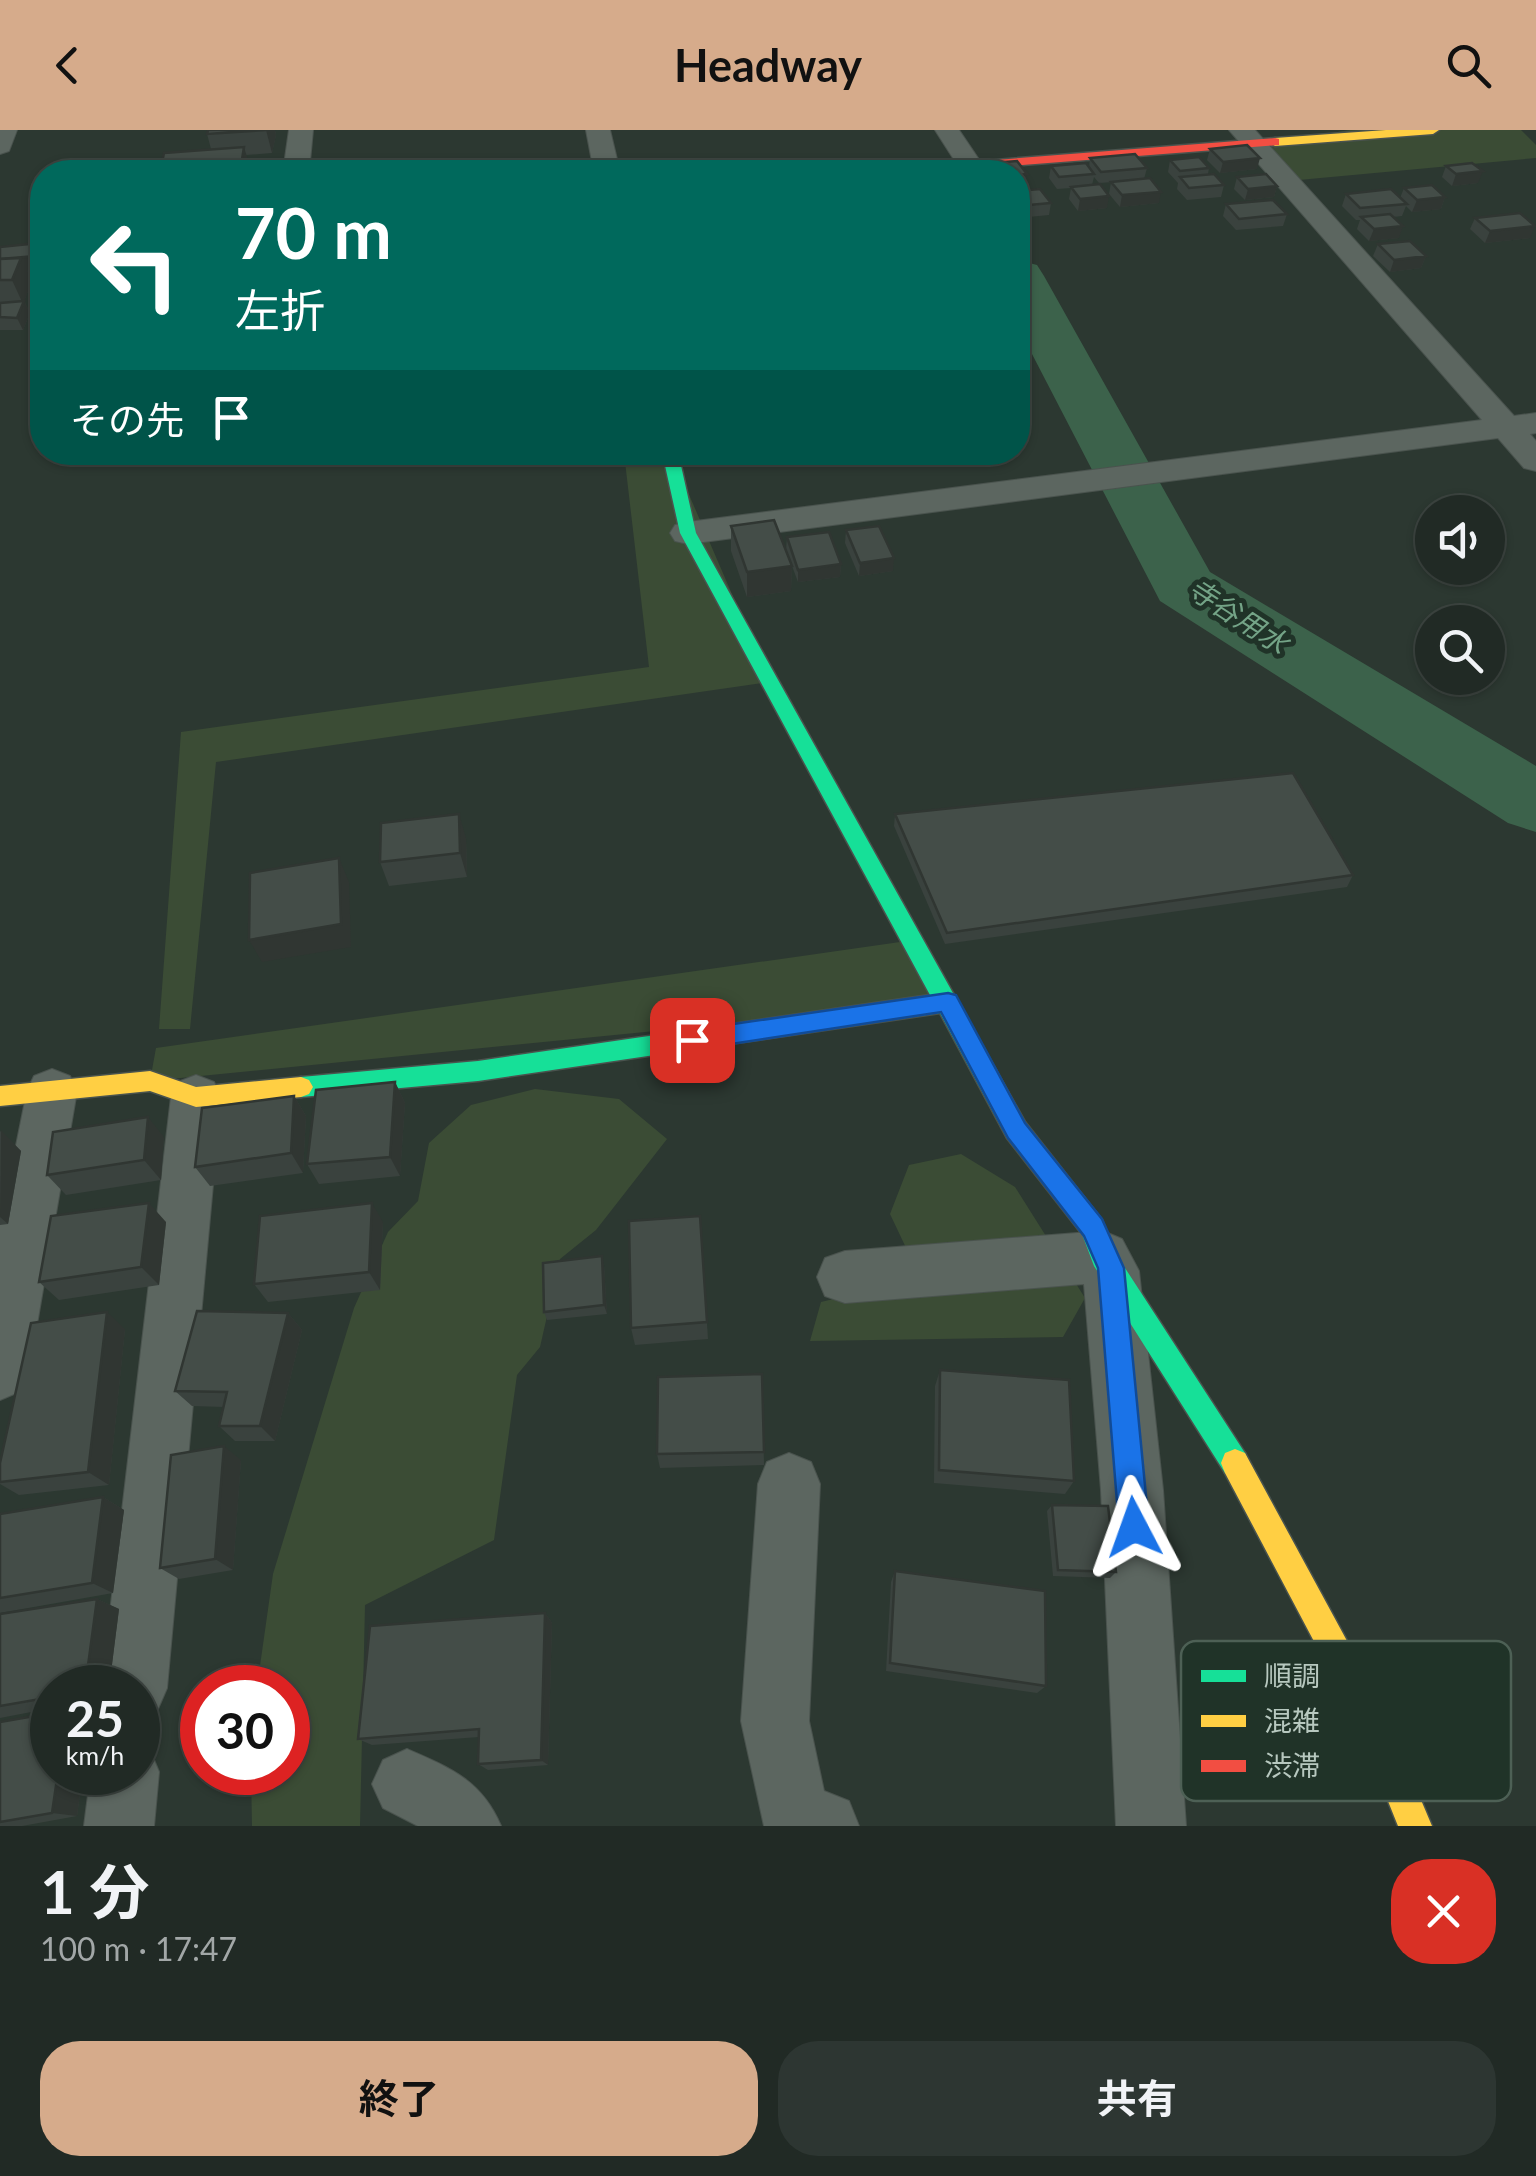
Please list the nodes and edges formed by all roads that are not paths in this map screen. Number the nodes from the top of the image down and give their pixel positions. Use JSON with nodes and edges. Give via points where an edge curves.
{"nodes":[{"id":1,"x":5,"y":130,"type":"edge"},
{"id":2,"x":301,"y":130,"type":"edge"},
{"id":3,"x":598,"y":130,"type":"edge"},
{"id":4,"x":947,"y":130,"type":"edge"},
{"id":5,"x":1433,"y":130,"type":"edge"},
{"id":6,"x":1249,"y":138,"type":"edge"},
{"id":7,"x":0,"y":146,"type":"edge"},
{"id":8,"x":297,"y":160,"type":"edge"},
{"id":9,"x":604,"y":160,"type":"edge"},
{"id":10,"x":966,"y":160,"type":"edge"},
{"id":11,"x":1012,"y":160,"type":"edge"},
{"id":12,"x":1521,"y":425,"type":"edge"},
{"id":13,"x":1536,"y":462,"type":"edge"},
{"id":14,"x":673,"y":465,"type":"edge"},
{"id":15,"x":688,"y":533,"type":"junction"},
{"id":16,"x":948,"y":1002,"type":"junction"},
{"id":17,"x":26,"y":1094,"type":"edge"},
{"id":18,"x":196,"y":1097,"type":"junction"},
{"id":19,"x":1107,"y":1262,"type":"junction"},
{"id":20,"x":845,"y":1277,"type":"dead end"},
{"id":21,"x":0,"y":1371,"type":"edge"},
{"id":22,"x":789,"y":1484,"type":"dead end"},
{"id":23,"x":1332,"y":1641,"type":"edge"},
{"id":24,"x":136,"y":1665,"type":"edge"},
{"id":25,"x":407,"y":1784,"type":"dead end"},
{"id":26,"x":122,"y":1795,"type":"edge"},
{"id":27,"x":1405,"y":1801,"type":"edge"},
{"id":28,"x":119,"y":1826,"type":"edge"},
{"id":29,"x":466,"y":1826,"type":"edge"},
{"id":30,"x":824,"y":1826,"type":"edge"},
{"id":31,"x":1151,"y":1826,"type":"edge"},
{"id":32,"x":1415,"y":1826,"type":"edge"}],
"edges":[{"from":1,"to":7,"type":"street"},
{"from":2,"to":8,"type":"street"},
{"from":3,"to":9,"type":"street"},
{"from":4,"to":10,"type":"street"},
{"from":5,"to":6,"type":"street"},
{"from":6,"to":11,"type":"street"},
{"from":6,"to":12,"type":"street"},
{"from":12,"to":13,"type":"street"},
{"from":12,"to":15,"type":"street"},
{"from":14,"to":15,"type":"street"},
{"from":15,"to":16,"type":"street"},
{"from":16,"to":18,"type":"street","via":[[478,1071]]},
{"from":16,"to":19,"type":"street","via":[[1016,1130],[1093,1228]]},
{"from":17,"to":18,"type":"street","via":[[150,1081]]},
{"from":17,"to":21,"type":"street"},
{"from":18,"to":24,"type":"street"},
{"from":19,"to":20,"type":"street"},
{"from":19,"to":23,"type":"street","via":[[1261,1504]]},
{"from":19,"to":31,"type":"street","via":[[1132,1490]]},
{"from":22,"to":30,"type":"street","via":[[775,1721],[794,1815]]},
{"from":25,"to":29,"type":"street","via":[[446,1803]]},
{"from":26,"to":28,"type":"street"},
{"from":27,"to":32,"type":"street"}]}
